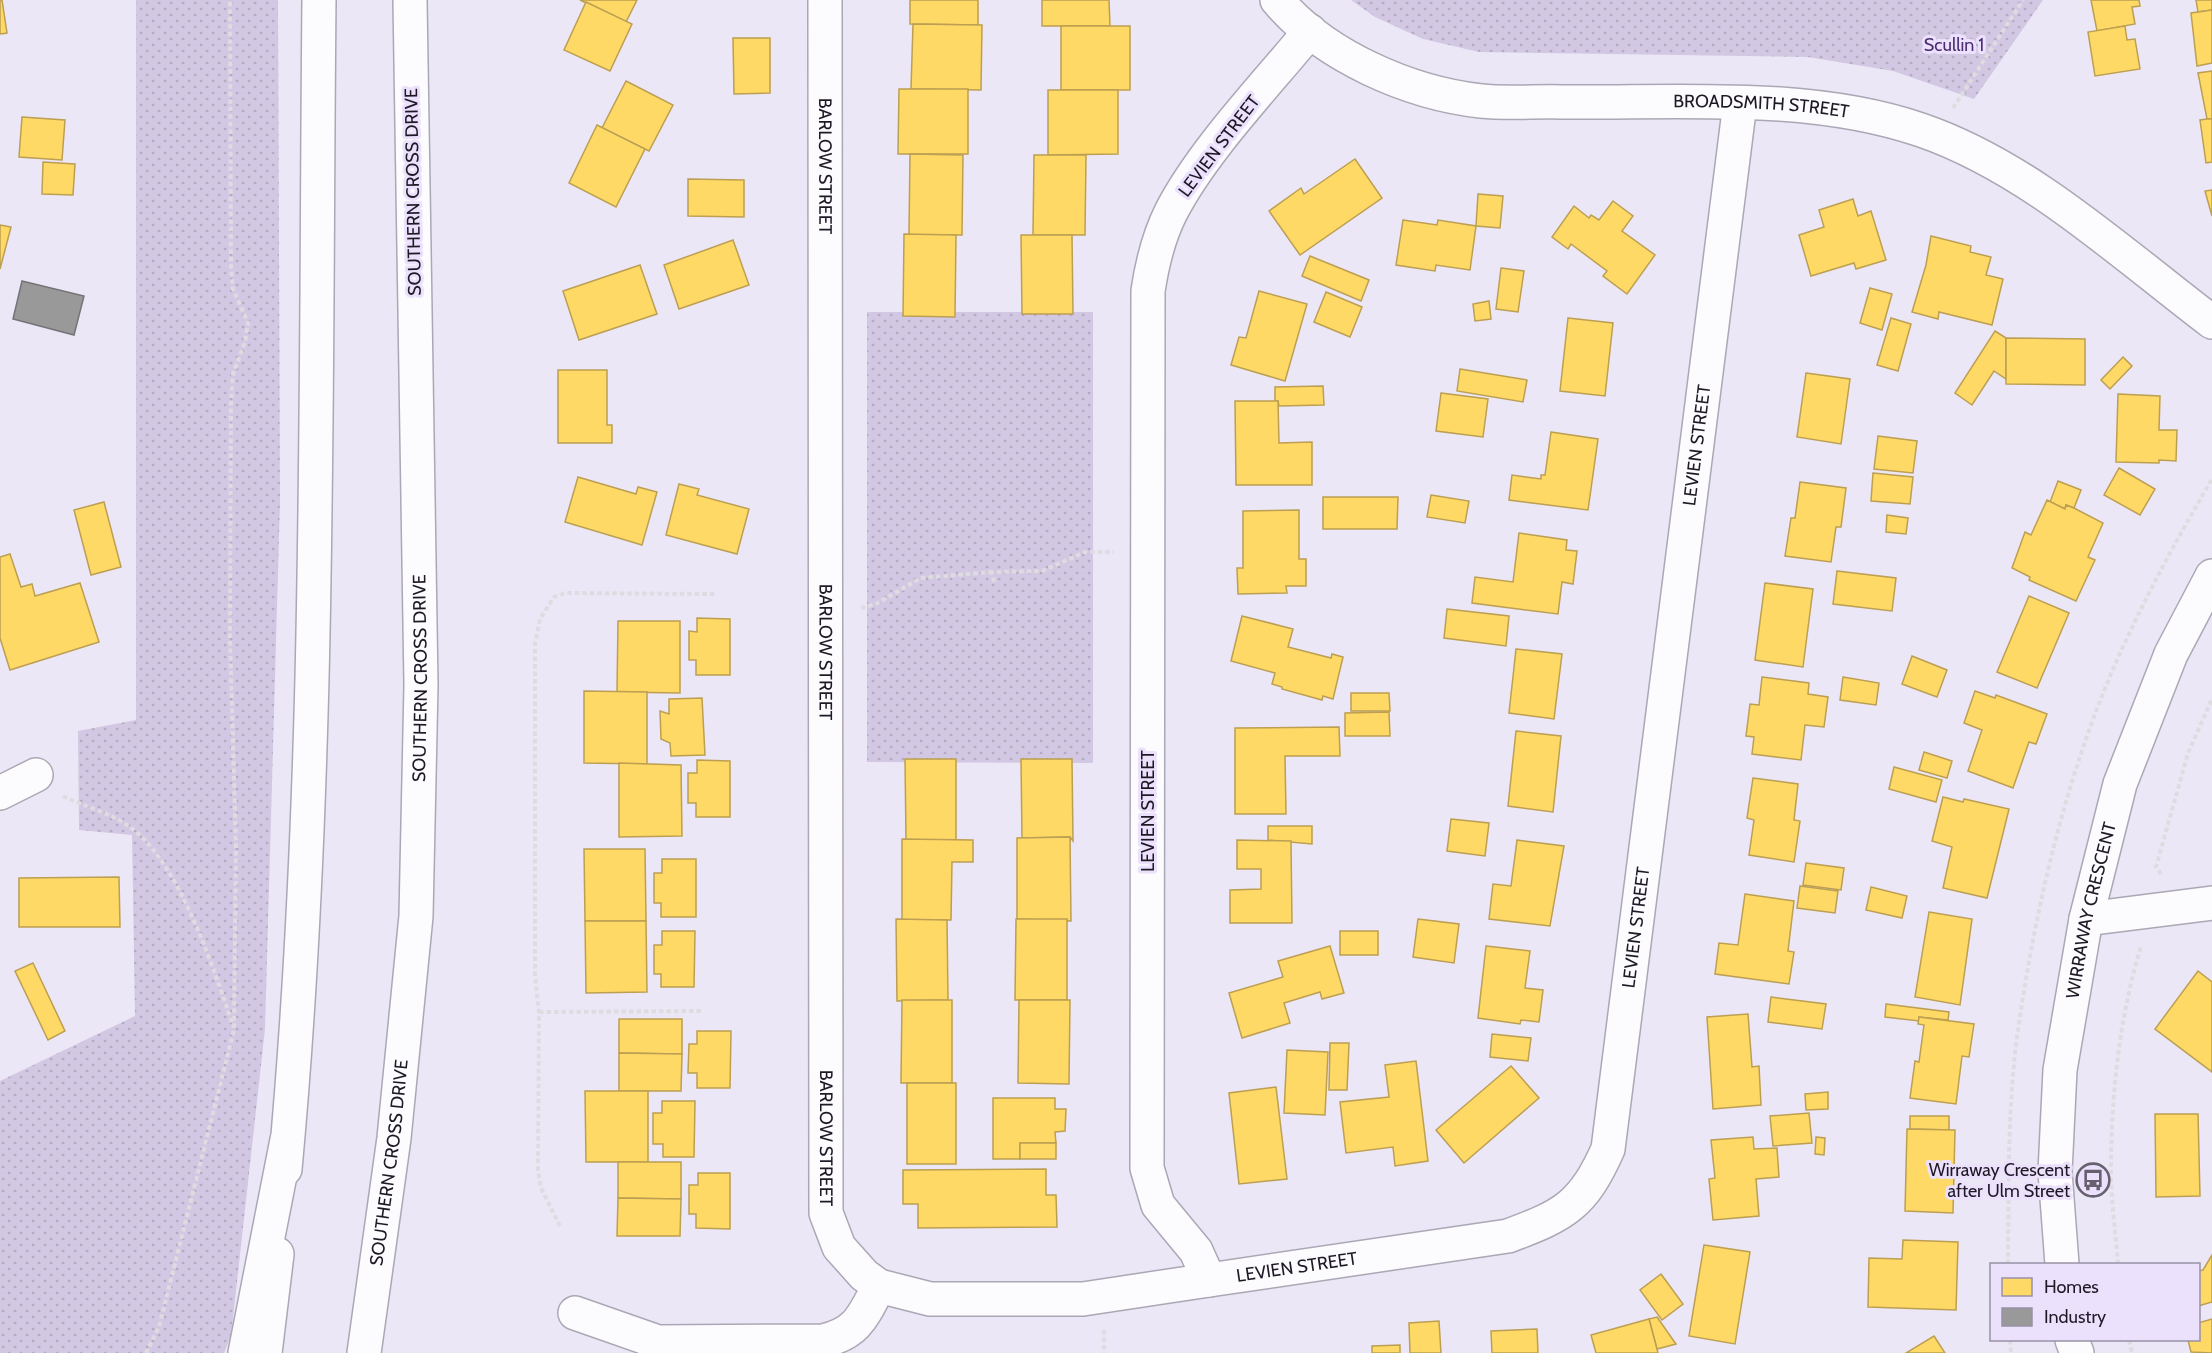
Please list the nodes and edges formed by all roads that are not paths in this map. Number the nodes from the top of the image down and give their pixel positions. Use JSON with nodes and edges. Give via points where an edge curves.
{"nodes":[{"id":1,"x":319,"y":0,"type":"edge"},
{"id":2,"x":410,"y":0,"type":"edge"},
{"id":3,"x":825,"y":0,"type":"edge"},
{"id":4,"x":1277,"y":0,"type":"edge"},
{"id":5,"x":1310,"y":31,"type":"junction"},
{"id":6,"x":1740,"y":103,"type":"junction"},
{"id":7,"x":2212,"y":322,"type":"edge"},
{"id":8,"x":2212,"y":576,"type":"edge"},
{"id":9,"x":36,"y":775,"type":"road end"},
{"id":10,"x":0,"y":793,"type":"edge"},
{"id":11,"x":2212,"y":903,"type":"edge"},
{"id":12,"x":2086,"y":919,"type":"junction"},
{"id":13,"x":287,"y":1140,"type":"junction"},
{"id":14,"x":2062,"y":1263,"type":"edge"},
{"id":15,"x":1209,"y":1280,"type":"junction"},
{"id":16,"x":879,"y":1286,"type":"junction"},
{"id":17,"x":575,"y":1313,"type":"dead end"},
{"id":18,"x":244,"y":1353,"type":"edge"},
{"id":19,"x":265,"y":1353,"type":"edge"},
{"id":20,"x":364,"y":1353,"type":"edge"}],
"edges":[{"from":1,"to":13,"type":"street","via":[[310,738]]},
{"from":2,"to":20,"type":"street","name":"SOUTHERN CROSS DRIVE","via":[[420,686],[416,916],[394,1138]]},
{"from":3,"to":16,"type":"street","name":"BARLOW STREET","via":[[825,1194],[826,1213],[839,1246]]},
{"from":4,"to":5,"type":"street","name":"BROADSMITH STREET"},
{"from":5,"to":6,"type":"street","name":"BROADSMITH STREET","via":[[1360,64],[1418,88],[1480,101]]},
{"from":5,"to":15,"type":"street","name":"LEVIEN STREET","via":[[1201,164],[1171,213],[1152,264],[1148,291],[1147,1168],[1158,1205],[1196,1251]]},
{"from":6,"to":7,"type":"street","name":"BROADSMITH STREET","via":[[1842,110],[1920,130],[1992,161],[2055,202]]},
{"from":6,"to":15,"type":"street","name":"LEVIEN STREET","via":[[1608,1149],[1593,1182],[1581,1197],[1548,1221],[1508,1236]]},
{"from":8,"to":12,"type":"street","name":"WIRRAWAY CRESCENT","via":[[2171,654],[2120,784]]},
{"from":9,"to":10,"type":"street"},
{"from":11,"to":12,"type":"street"},
{"from":12,"to":14,"type":"street","name":"WIRRAWAY CRESCENT","via":[[2060,1070],[2055,1172]]},
{"from":13,"to":18,"type":"street"},
{"from":13,"to":19,"type":"street"},
{"from":15,"to":16,"type":"street","name":"BARLOW STREET","via":[[1083,1299],[930,1299]]},
{"from":16,"to":17,"type":"street","via":[[862,1319],[843,1336],[824,1341],[658,1341]]}]}
